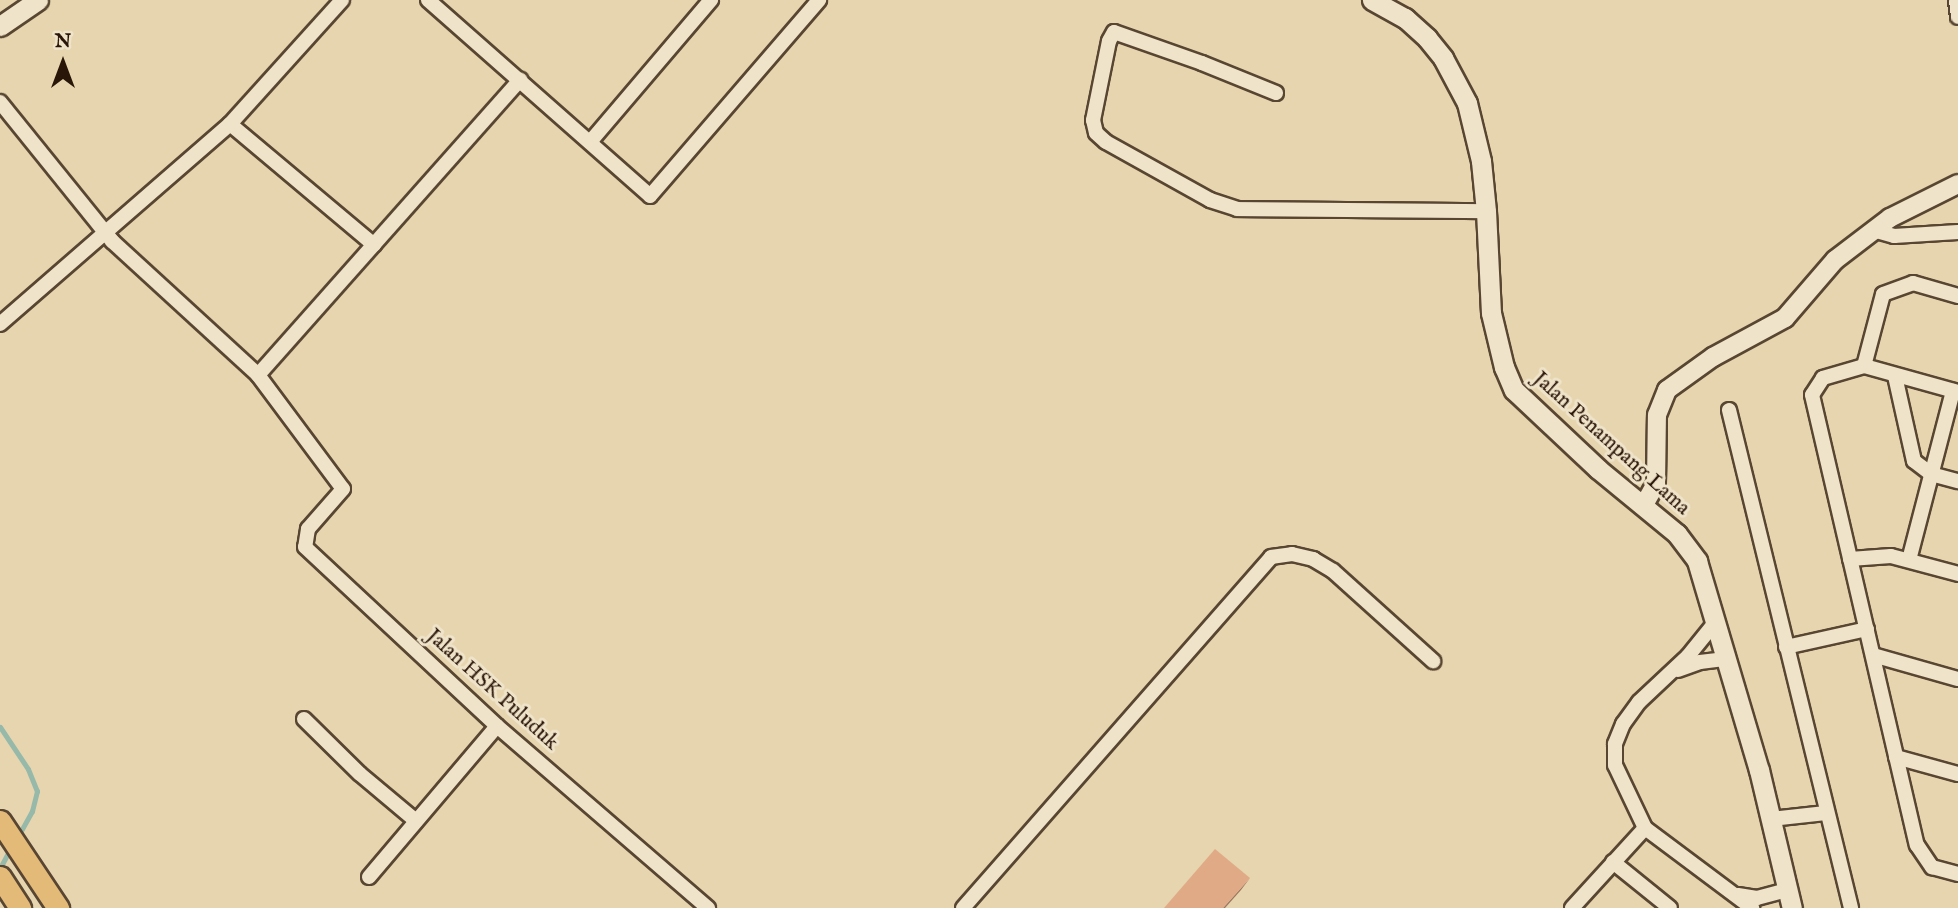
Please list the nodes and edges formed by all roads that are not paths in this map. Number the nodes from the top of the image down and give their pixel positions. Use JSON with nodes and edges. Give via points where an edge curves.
{"nodes":[{"id":1,"x":38,"y":0,"type":"edge"},
{"id":2,"x":342,"y":0,"type":"edge"},
{"id":3,"x":428,"y":0,"type":"edge"},
{"id":4,"x":711,"y":0,"type":"edge"},
{"id":5,"x":819,"y":0,"type":"edge"},
{"id":6,"x":1372,"y":0,"type":"edge"},
{"id":7,"x":1956,"y":0,"type":"edge"},
{"id":8,"x":1958,"y":18,"type":"edge"},
{"id":9,"x":0,"y":26,"type":"edge"},
{"id":10,"x":520,"y":80,"type":"junction"},
{"id":11,"x":1276,"y":93,"type":"dead end"},
{"id":12,"x":0,"y":102,"type":"edge"},
{"id":13,"x":230,"y":124,"type":"junction"},
{"id":14,"x":590,"y":142,"type":"junction"},
{"id":15,"x":1958,"y":184,"type":"edge"},
{"id":16,"x":1486,"y":211,"type":"junction"},
{"id":17,"x":1873,"y":230,"type":"junction"},
{"id":18,"x":104,"y":232,"type":"junction"},
{"id":19,"x":1958,"y":232,"type":"edge"},
{"id":20,"x":374,"y":245,"type":"junction"},
{"id":21,"x":1958,"y":296,"type":"edge"},
{"id":22,"x":0,"y":324,"type":"edge"},
{"id":23,"x":1864,"y":366,"type":"junction"},
{"id":24,"x":258,"y":375,"type":"junction"},
{"id":25,"x":1895,"y":376,"type":"junction"},
{"id":26,"x":1956,"y":391,"type":"edge"},
{"id":27,"x":1729,"y":410,"type":"dead end"},
{"id":28,"x":1931,"y":474,"type":"junction"},
{"id":29,"x":1958,"y":481,"type":"edge"},
{"id":30,"x":1644,"y":505,"type":"junction"},
{"id":31,"x":1850,"y":559,"type":"junction"},
{"id":32,"x":1909,"y":560,"type":"junction"},
{"id":33,"x":1958,"y":574,"type":"edge"},
{"id":34,"x":1714,"y":624,"type":"junction"},
{"id":35,"x":1867,"y":629,"type":"junction"},
{"id":36,"x":1786,"y":648,"type":"junction"},
{"id":37,"x":1873,"y":655,"type":"junction"},
{"id":38,"x":1724,"y":659,"type":"junction"},
{"id":39,"x":1433,"y":661,"type":"dead end"},
{"id":40,"x":1674,"y":672,"type":"junction"},
{"id":41,"x":1958,"y":679,"type":"edge"},
{"id":42,"x":304,"y":719,"type":"dead end"},
{"id":43,"x":497,"y":726,"type":"junction"},
{"id":44,"x":1896,"y":757,"type":"junction"},
{"id":45,"x":1958,"y":774,"type":"edge"},
{"id":46,"x":1826,"y":813,"type":"junction"},
{"id":47,"x":1771,"y":819,"type":"junction"},
{"id":48,"x":416,"y":821,"type":"junction"},
{"id":49,"x":2,"y":823,"type":"edge"},
{"id":50,"x":1645,"y":828,"type":"junction"},
{"id":51,"x":1613,"y":862,"type":"junction"},
{"id":52,"x":1958,"y":874,"type":"edge"},
{"id":53,"x":369,"y":877,"type":"dead end"},
{"id":54,"x":2,"y":881,"type":"edge"},
{"id":55,"x":1730,"y":894,"type":"junction"},
{"id":56,"x":1790,"y":899,"type":"edge"},
{"id":57,"x":20,"y":908,"type":"edge"},
{"id":58,"x":58,"y":908,"type":"edge"},
{"id":59,"x":708,"y":908,"type":"edge"},
{"id":60,"x":963,"y":908,"type":"edge"},
{"id":61,"x":1572,"y":908,"type":"edge"},
{"id":62,"x":1670,"y":908,"type":"edge"},
{"id":63,"x":1752,"y":908,"type":"edge"},
{"id":64,"x":1850,"y":908,"type":"edge"}],
"edges":[{"from":1,"to":9,"type":"main road"},
{"from":2,"to":13,"type":"street"},
{"from":3,"to":10,"type":"street"},
{"from":4,"to":14,"type":"street"},
{"from":5,"to":14,"type":"street","via":[[650,196]]},
{"from":6,"to":16,"type":"main road","name":"Jalan Penampang Lama","via":[[1405,19],[1443,58],[1467,103]]},
{"from":7,"to":8,"type":"street"},
{"from":10,"to":14,"type":"street"},
{"from":10,"to":20,"type":"street"},
{"from":11,"to":16,"type":"street","via":[[1114,33],[1093,120],[1096,133],[1106,142],[1210,200],[1237,209]]},
{"from":12,"to":18,"type":"street"},
{"from":13,"to":18,"type":"street"},
{"from":13,"to":20,"type":"street"},
{"from":15,"to":17,"type":"street"},
{"from":16,"to":30,"type":"main road","name":"Jalan Penampang Lama","via":[[1491,313],[1514,390],[1598,469]]},
{"from":17,"to":19,"type":"street","via":[[1894,236]]},
{"from":17,"to":30,"type":"street","via":[[1835,260],[1785,318],[1713,357],[1667,390],[1657,415],[1656,483]]},
{"from":18,"to":22,"type":"street"},
{"from":18,"to":24,"type":"street"},
{"from":20,"to":24,"type":"street"},
{"from":21,"to":23,"type":"street","via":[[1913,283],[1883,294]]},
{"from":23,"to":25,"type":"street"},
{"from":23,"to":31,"type":"street","via":[[1823,379],[1812,395]]},
{"from":24,"to":43,"type":"street","name":"Jalan HSK Puluduk","via":[[343,489],[308,528],[305,547]]},
{"from":25,"to":26,"type":"street"},
{"from":25,"to":28,"type":"street","via":[[1914,461]]},
{"from":26,"to":28,"type":"street"},
{"from":27,"to":36,"type":"street"},
{"from":28,"to":29,"type":"street"},
{"from":28,"to":32,"type":"street"},
{"from":30,"to":34,"type":"main road","name":"Jalan Penampang Lama","via":[[1677,534],[1697,561]]},
{"from":31,"to":32,"type":"street","via":[[1878,555]]},
{"from":31,"to":35,"type":"street"},
{"from":32,"to":33,"type":"street"},
{"from":34,"to":38,"type":"main road","name":"Jalan Penampang Lama"},
{"from":34,"to":40,"type":"street"},
{"from":35,"to":36,"type":"street"},
{"from":35,"to":37,"type":"street"},
{"from":36,"to":46,"type":"street"},
{"from":37,"to":41,"type":"street"},
{"from":37,"to":44,"type":"street"},
{"from":38,"to":40,"type":"street"},
{"from":38,"to":47,"type":"main road","name":"Jalan Penampang Lama"},
{"from":39,"to":60,"type":"street","via":[[1333,571],[1292,554],[1271,557]]},
{"from":40,"to":50,"type":"street","via":[[1639,702],[1615,744],[1615,765]]},
{"from":42,"to":48,"type":"street"},
{"from":43,"to":48,"type":"street"},
{"from":43,"to":59,"type":"street","name":"Jalan HSK Puluduk"},
{"from":44,"to":45,"type":"street"},
{"from":44,"to":52,"type":"street","via":[[1917,845],[1932,867]]},
{"from":46,"to":47,"type":"street"},
{"from":46,"to":64,"type":"street"},
{"from":47,"to":56,"type":"main road","name":"Jalan Penampang Lama"},
{"from":48,"to":53,"type":"street"},
{"from":49,"to":58,"type":"main road"},
{"from":50,"to":51,"type":"street"},
{"from":50,"to":55,"type":"street"},
{"from":51,"to":61,"type":"street"},
{"from":51,"to":62,"type":"street"},
{"from":54,"to":57,"type":"main road"},
{"from":55,"to":56,"type":"street"},
{"from":55,"to":63,"type":"street"}]}
